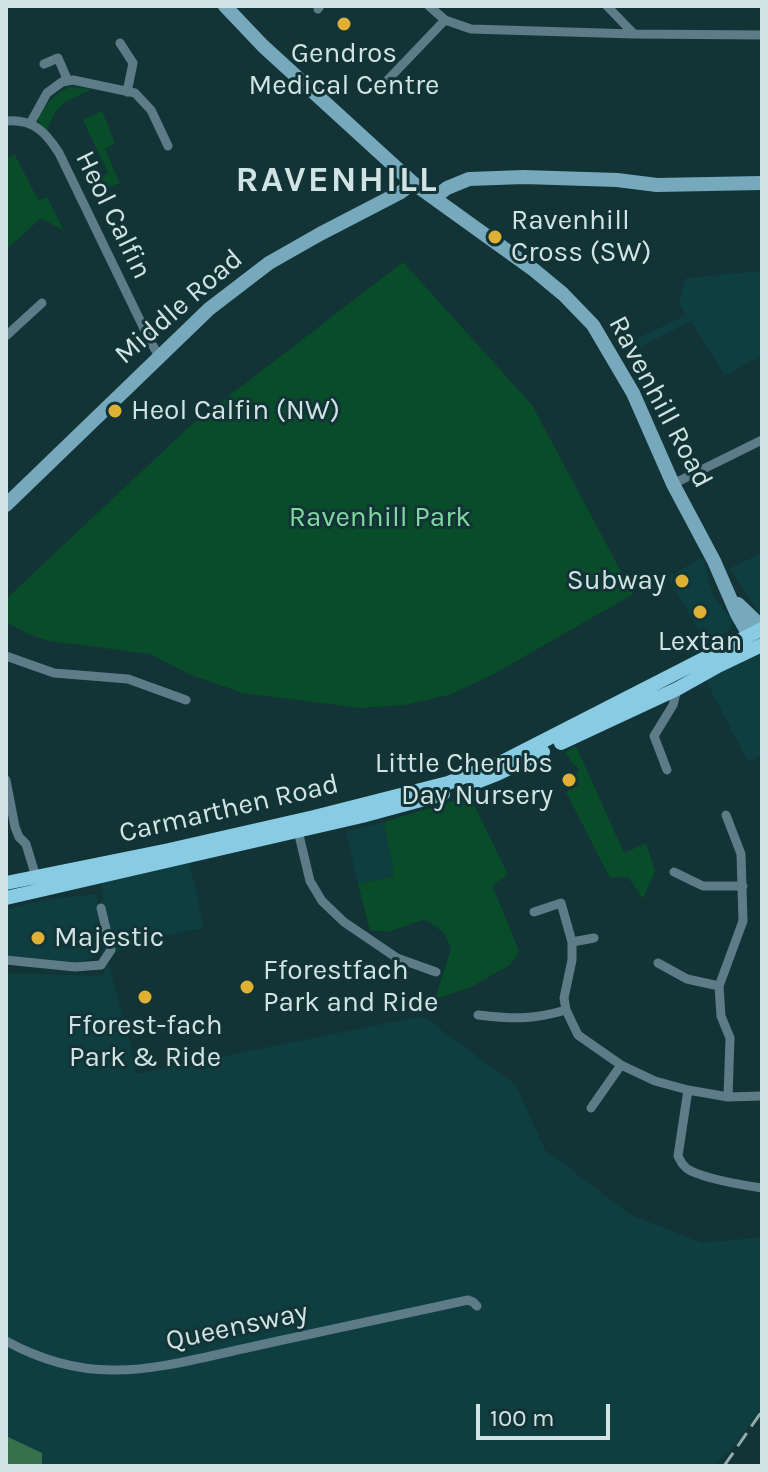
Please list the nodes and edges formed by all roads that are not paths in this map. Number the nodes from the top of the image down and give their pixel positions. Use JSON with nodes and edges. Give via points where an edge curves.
{"nodes":[{"id":1,"x":225,"y":6,"type":"edge"},
{"id":2,"x":429,"y":6,"type":"edge"},
{"id":3,"x":607,"y":6,"type":"edge"},
{"id":4,"x":445,"y":20,"type":"junction"},
{"id":5,"x":634,"y":34,"type":"junction"},
{"id":6,"x":762,"y":35,"type":"edge"},
{"id":7,"x":120,"y":43,"type":"dead end"},
{"id":8,"x":44,"y":64,"type":"dead end"},
{"id":9,"x":68,"y":81,"type":"junction"},
{"id":10,"x":379,"y":89,"type":"dead end"},
{"id":11,"x":127,"y":92,"type":"junction"},
{"id":12,"x":6,"y":121,"type":"edge"},
{"id":13,"x":31,"y":122,"type":"junction"},
{"id":14,"x":168,"y":146,"type":"dead end"},
{"id":15,"x":413,"y":183,"type":"junction"},
{"id":16,"x":762,"y":183,"type":"edge"},
{"id":17,"x":434,"y":198,"type":"junction"},
{"id":18,"x":42,"y":303,"type":"dead end"},
{"id":19,"x":6,"y":336,"type":"edge"},
{"id":20,"x":159,"y":356,"type":"junction"},
{"id":21,"x":762,"y":440,"type":"edge"},
{"id":22,"x":673,"y":484,"type":"junction"},
{"id":23,"x":6,"y":505,"type":"edge"},
{"id":24,"x":759,"y":636,"type":"edge"},
{"id":25,"x":7,"y":658,"type":"edge"},
{"id":26,"x":677,"y":689,"type":"junction"},
{"id":27,"x":186,"y":700,"type":"dead end"},
{"id":28,"x":667,"y":770,"type":"dead end"},
{"id":29,"x":6,"y":780,"type":"edge"},
{"id":30,"x":726,"y":815,"type":"dead end"},
{"id":31,"x":298,"y":831,"type":"junction"},
{"id":32,"x":674,"y":872,"type":"dead end"},
{"id":33,"x":36,"y":877,"type":"junction"},
{"id":34,"x":6,"y":883,"type":"edge"},
{"id":35,"x":743,"y":886,"type":"junction"},
{"id":36,"x":6,"y":898,"type":"edge"},
{"id":37,"x":101,"y":908,"type":"dead end"},
{"id":38,"x":534,"y":912,"type":"dead end"},
{"id":39,"x":594,"y":938,"type":"dead end"},
{"id":40,"x":572,"y":942,"type":"junction"},
{"id":41,"x":6,"y":960,"type":"edge"},
{"id":42,"x":658,"y":963,"type":"dead end"},
{"id":43,"x":436,"y":972,"type":"dead end"},
{"id":44,"x":719,"y":986,"type":"junction"},
{"id":45,"x":566,"y":1010,"type":"junction"},
{"id":46,"x":478,"y":1015,"type":"dead end"},
{"id":47,"x":621,"y":1065,"type":"junction"},
{"id":48,"x":688,"y":1090,"type":"junction"},
{"id":49,"x":762,"y":1096,"type":"edge"},
{"id":50,"x":728,"y":1097,"type":"junction"},
{"id":51,"x":591,"y":1108,"type":"dead end"},
{"id":52,"x":762,"y":1188,"type":"edge"},
{"id":53,"x":477,"y":1306,"type":"dead end"},
{"id":54,"x":6,"y":1341,"type":"edge"}],
"edges":[{"from":1,"to":15,"type":"street","name":"Ravenhill Road"},
{"from":2,"to":4,"type":"street"},
{"from":3,"to":5,"type":"street"},
{"from":4,"to":5,"type":"street","via":[[471,29]]},
{"from":4,"to":10,"type":"street"},
{"from":5,"to":6,"type":"street"},
{"from":7,"to":11,"type":"street","via":[[133,63]]},
{"from":8,"to":9,"type":"street","via":[[58,58]]},
{"from":9,"to":11,"type":"street"},
{"from":9,"to":13,"type":"street","via":[[47,93]]},
{"from":11,"to":14,"type":"street","via":[[151,110]]},
{"from":12,"to":13,"type":"street"},
{"from":13,"to":20,"type":"street","name":"Heol Calfin","via":[[59,153]]},
{"from":15,"to":17,"type":"street","name":"Ravenhill Road"},
{"from":15,"to":20,"type":"street","name":"Middle Road","via":[[269,263]]},
{"from":16,"to":17,"type":"street","via":[[469,179]]},
{"from":17,"to":22,"type":"street","name":"Ravenhill Road","via":[[544,278],[593,325],[633,393]]},
{"from":18,"to":19,"type":"street"},
{"from":20,"to":23,"type":"street","name":"Middle Road"},
{"from":21,"to":22,"type":"street"},
{"from":22,"to":24,"type":"street","name":"Ravenhill Road","via":[[729,595]]},
{"from":24,"to":26,"type":"main road","name":"Carmarthen Road"},
{"from":24,"to":33,"type":"main road","name":"Carmarthen Road","via":[[502,762],[448,783]]},
{"from":25,"to":27,"type":"street","via":[[54,673],[128,679]]},
{"from":26,"to":28,"type":"street","via":[[654,736]]},
{"from":26,"to":31,"type":"main road","name":"Carmarthen Road","via":[[484,779],[422,801]]},
{"from":29,"to":33,"type":"street","via":[[15,827]]},
{"from":30,"to":35,"type":"street","via":[[741,854]]},
{"from":31,"to":36,"type":"main road","name":"Carmarthen Road"},
{"from":31,"to":43,"type":"street","via":[[310,881],[322,901],[397,958]]},
{"from":32,"to":35,"type":"street","via":[[703,886]]},
{"from":33,"to":34,"type":"main road","name":"Carmarthen Road"},
{"from":35,"to":44,"type":"street","via":[[743,921]]},
{"from":37,"to":41,"type":"street","via":[[111,950],[101,965]]},
{"from":38,"to":40,"type":"street","via":[[561,903]]},
{"from":39,"to":40,"type":"street"},
{"from":40,"to":45,"type":"street"},
{"from":42,"to":44,"type":"street","via":[[687,979]]},
{"from":44,"to":50,"type":"street","via":[[721,1016],[730,1038]]},
{"from":45,"to":46,"type":"street","via":[[514,1019]]},
{"from":45,"to":47,"type":"street","via":[[578,1035]]},
{"from":47,"to":48,"type":"street"},
{"from":47,"to":51,"type":"street"},
{"from":48,"to":50,"type":"street"},
{"from":48,"to":52,"type":"street","via":[[681,1164]]},
{"from":49,"to":50,"type":"street"},
{"from":53,"to":54,"type":"street","name":"Queensway","via":[[468,1300],[131,1369],[69,1366]]}]}
